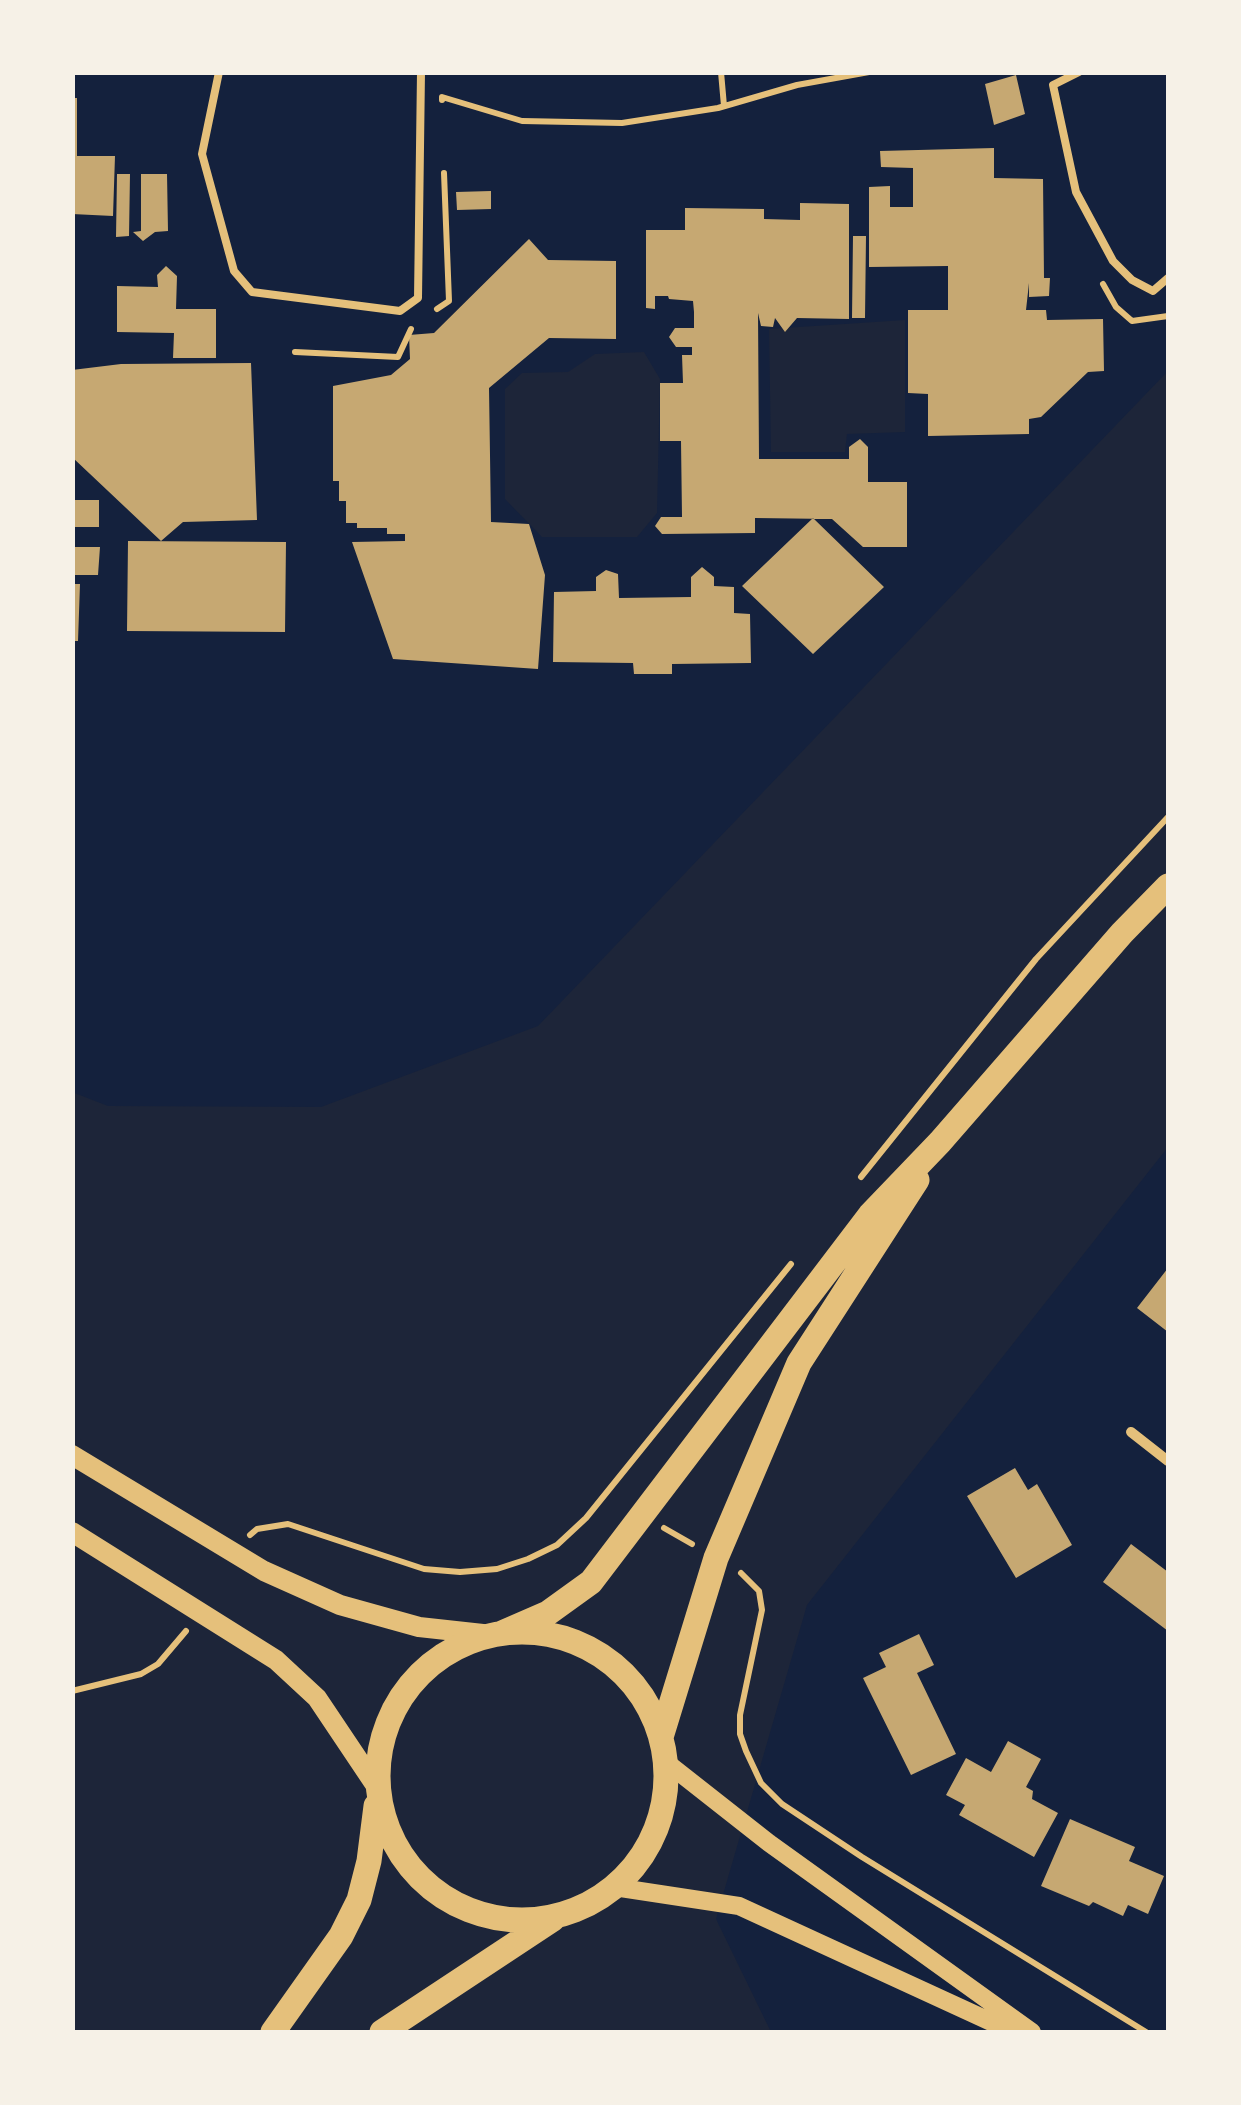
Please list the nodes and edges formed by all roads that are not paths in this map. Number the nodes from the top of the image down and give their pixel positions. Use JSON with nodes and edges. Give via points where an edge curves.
{"nodes":[{"id":1,"x":220,"y":72,"type":"edge"},
{"id":2,"x":421,"y":72,"type":"edge"},
{"id":3,"x":1079,"y":72,"type":"edge"},
{"id":4,"x":1168,"y":278,"type":"edge"},
{"id":5,"x":1168,"y":886,"type":"edge"},
{"id":6,"x":940,"y":1142,"type":"junction"},
{"id":7,"x":1130,"y":1432,"type":"dead end"},
{"id":8,"x":72,"y":1455,"type":"edge"},
{"id":9,"x":1168,"y":1460,"type":"edge"},
{"id":10,"x":72,"y":1532,"type":"edge"},
{"id":11,"x":497,"y":1634,"type":"junction"},
{"id":12,"x":663,"y":1749,"type":"junction"},
{"id":13,"x":378,"y":1790,"type":"junction"},
{"id":14,"x":614,"y":1887,"type":"junction"},
{"id":15,"x":557,"y":1916,"type":"junction"},
{"id":16,"x":273,"y":2032,"type":"edge"},
{"id":17,"x":382,"y":2032,"type":"edge"},
{"id":18,"x":1012,"y":2032,"type":"edge"},
{"id":19,"x":1032,"y":2032,"type":"edge"}],
"edges":[{"from":1,"to":2,"type":"lane","via":[[202,154],[234,271],[252,292],[400,311],[418,298]]},
{"from":3,"to":4,"type":"lane","via":[[1053,85],[1076,192],[1113,261],[1132,280],[1153,291]]},
{"from":5,"to":6,"type":"main road"},
{"from":6,"to":11,"type":"main road","via":[[870,1214],[591,1582],[548,1614]]},
{"from":6,"to":12,"type":"main road","via":[[799,1363],[716,1558]]},
{"from":7,"to":9,"type":"street"},
{"from":8,"to":11,"type":"main road","via":[[264,1570],[340,1605],[419,1627]]},
{"from":10,"to":13,"type":"main road","via":[[298,1678]]},
{"from":11,"to":12,"type":"main road","via":[[547,1634],[600,1655],[640,1694]]},
{"from":11,"to":13,"type":"main road","via":[[437,1659],[402,1695],[382,1741]]},
{"from":12,"to":14,"type":"main road","via":[[664,1797],[656,1831]]},
{"from":12,"to":19,"type":"street","via":[[769,1843]]},
{"from":13,"to":15,"type":"main road","via":[[391,1838],[438,1894],[506,1920]]},
{"from":13,"to":16,"type":"main road","via":[[358,1900],[341,1936]]},
{"from":14,"to":15,"type":"main road"},
{"from":14,"to":18,"type":"street","via":[[739,1906]]},
{"from":15,"to":17,"type":"main road"}]}
